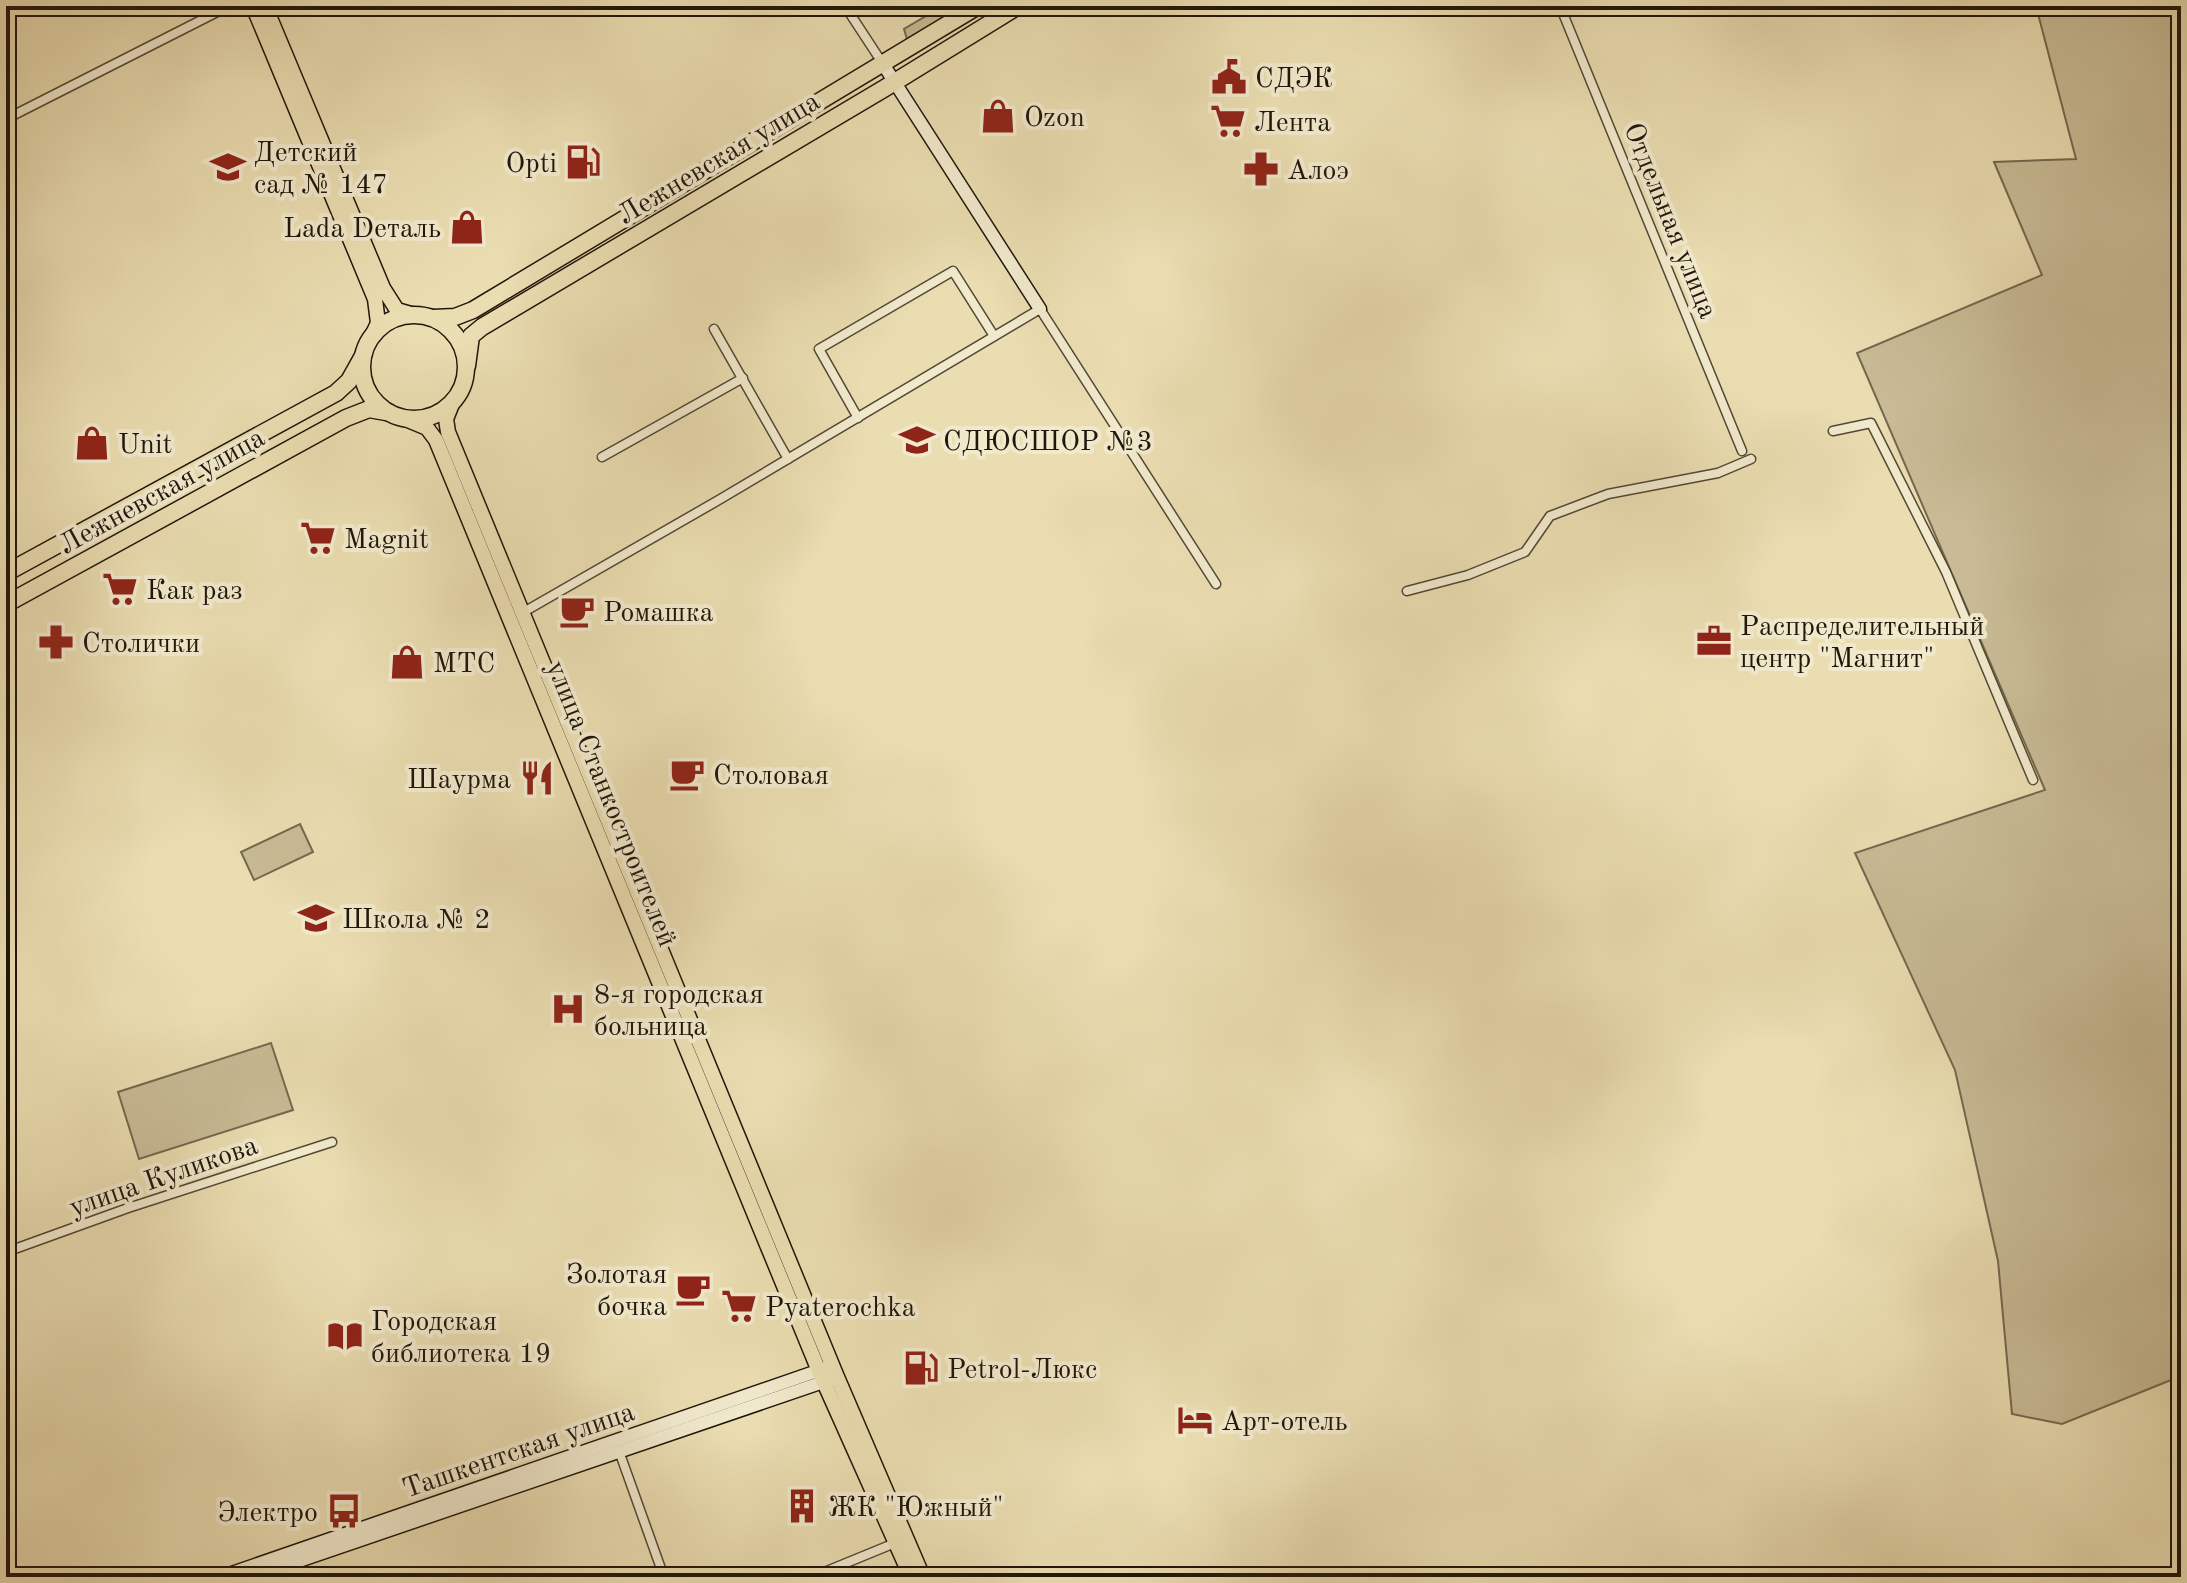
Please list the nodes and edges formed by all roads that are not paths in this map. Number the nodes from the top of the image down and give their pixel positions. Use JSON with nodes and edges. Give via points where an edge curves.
{"nodes":[{"id":1,"x":229,"y":6,"type":"edge"},
{"id":2,"x":253,"y":6,"type":"edge"},
{"id":3,"x":265,"y":6,"type":"edge"},
{"id":4,"x":845,"y":6,"type":"edge"},
{"id":5,"x":978,"y":6,"type":"edge"},
{"id":6,"x":1018,"y":6,"type":"edge"},
{"id":7,"x":1560,"y":6,"type":"edge"},
{"id":8,"x":883,"y":64,"type":"junction"},
{"id":9,"x":894,"y":83,"type":"junction"},
{"id":10,"x":6,"y":119,"type":"edge"},
{"id":11,"x":1040,"y":309,"type":"junction"},
{"id":12,"x":414,"y":315,"type":"junction"},
{"id":13,"x":433,"y":318,"type":"junction"},
{"id":14,"x":714,"y":329,"type":"dead end"},
{"id":15,"x":372,"y":336,"type":"junction"},
{"id":16,"x":994,"y":336,"type":"junction"},
{"id":17,"x":363,"y":356,"type":"junction"},
{"id":18,"x":467,"y":366,"type":"junction"},
{"id":19,"x":743,"y":378,"type":"junction"},
{"id":20,"x":452,"y":404,"type":"junction"},
{"id":21,"x":386,"y":412,"type":"junction"},
{"id":22,"x":403,"y":418,"type":"junction"},
{"id":23,"x":858,"y":418,"type":"junction"},
{"id":24,"x":1833,"y":431,"type":"dead end"},
{"id":25,"x":1742,"y":451,"type":"dead end"},
{"id":26,"x":602,"y":457,"type":"dead end"},
{"id":27,"x":788,"y":459,"type":"junction"},
{"id":28,"x":1751,"y":459,"type":"dead end"},
{"id":29,"x":6,"y":573,"type":"edge"},
{"id":30,"x":1216,"y":584,"type":"dead end"},
{"id":31,"x":1407,"y":591,"type":"dead end"},
{"id":32,"x":6,"y":604,"type":"edge"},
{"id":33,"x":522,"y":613,"type":"junction"},
{"id":34,"x":2033,"y":780,"type":"dead end"},
{"id":35,"x":332,"y":1142,"type":"dead end"},
{"id":36,"x":9,"y":1251,"type":"dead end"},
{"id":37,"x":828,"y":1374,"type":"junction"},
{"id":38,"x":618,"y":1446,"type":"junction"},
{"id":39,"x":394,"y":1523,"type":"junction"},
{"id":40,"x":895,"y":1543,"type":"junction"},
{"id":41,"x":6,"y":1558,"type":"edge"},
{"id":42,"x":12,"y":1577,"type":"edge"},
{"id":43,"x":220,"y":1577,"type":"edge"},
{"id":44,"x":252,"y":1577,"type":"edge"},
{"id":45,"x":664,"y":1577,"type":"edge"},
{"id":46,"x":812,"y":1577,"type":"edge"},
{"id":47,"x":911,"y":1577,"type":"edge"},
{"id":48,"x":923,"y":1577,"type":"edge"}],
"edges":[{"from":1,"to":10,"type":"street"},
{"from":2,"to":15,"type":"main road","via":[[375,299],[378,323]]},
{"from":3,"to":12,"type":"main road","via":[[383,288],[397,310]]},
{"from":4,"to":8,"type":"street"},
{"from":5,"to":8,"type":"highway","name":"Лежневская улица"},
{"from":6,"to":9,"type":"highway","name":"Лежневская улица"},
{"from":7,"to":25,"type":"street","name":"Отдельная улица"},
{"from":8,"to":9,"type":"main road"},
{"from":8,"to":13,"type":"highway","name":"Лежневская улица","via":[[473,310]]},
{"from":9,"to":11,"type":"main road"},
{"from":9,"to":18,"type":"highway","name":"Лежневская улица","via":[[482,327],[471,336]]},
{"from":11,"to":16,"type":"street"},
{"from":11,"to":30,"type":"street"},
{"from":12,"to":13,"type":"highway"},
{"from":12,"to":15,"type":"highway","via":[[388,322]]},
{"from":13,"to":18,"type":"highway","via":[[456,337]]},
{"from":14,"to":19,"type":"street"},
{"from":15,"to":17,"type":"highway"},
{"from":16,"to":23,"type":"street"},
{"from":16,"to":23,"type":"street","via":[[953,271],[819,349]]},
{"from":17,"to":21,"type":"highway","via":[[366,387]]},
{"from":17,"to":29,"type":"highway","name":"Лежневская улица","via":[[336,393]]},
{"from":18,"to":20,"type":"highway"},
{"from":19,"to":26,"type":"street"},
{"from":19,"to":27,"type":"street"},
{"from":20,"to":22,"type":"highway","via":[[426,418]]},
{"from":20,"to":33,"type":"main road","name":"улица Станкостроителей","via":[[446,427]]},
{"from":21,"to":22,"type":"highway"},
{"from":21,"to":32,"type":"highway","name":"Лежневская улица","via":[[369,409],[346,418]]},
{"from":22,"to":37,"type":"main road","name":"улица Станкостроителей","via":[[423,425],[436,440]]},
{"from":23,"to":27,"type":"street"},
{"from":24,"to":34,"type":"street","via":[[1871,423],[1946,572]]},
{"from":27,"to":33,"type":"street"},
{"from":28,"to":31,"type":"street","via":[[1718,473],[1608,494],[1550,516],[1525,552]]},
{"from":33,"to":37,"type":"main road","name":"улица Станкостроителей"},
{"from":35,"to":36,"type":"street","name":"улица Куликова"},
{"from":37,"to":38,"type":"main road","name":"Ташкентская улица"},
{"from":37,"to":40,"type":"main road","name":"улица Станкостроителей"},
{"from":37,"to":48,"type":"main road","name":"улица Станкостроителей"},
{"from":38,"to":39,"type":"main road","name":"Ташкентская улица"},
{"from":38,"to":45,"type":"street"},
{"from":39,"to":43,"type":"main road","name":"Ташкентская улица"},
{"from":39,"to":44,"type":"main road","name":"Ташкентская улица"},
{"from":40,"to":46,"type":"street"},
{"from":40,"to":47,"type":"main road","name":"улица Станкостроителей"},
{"from":41,"to":42,"type":"street"}]}
